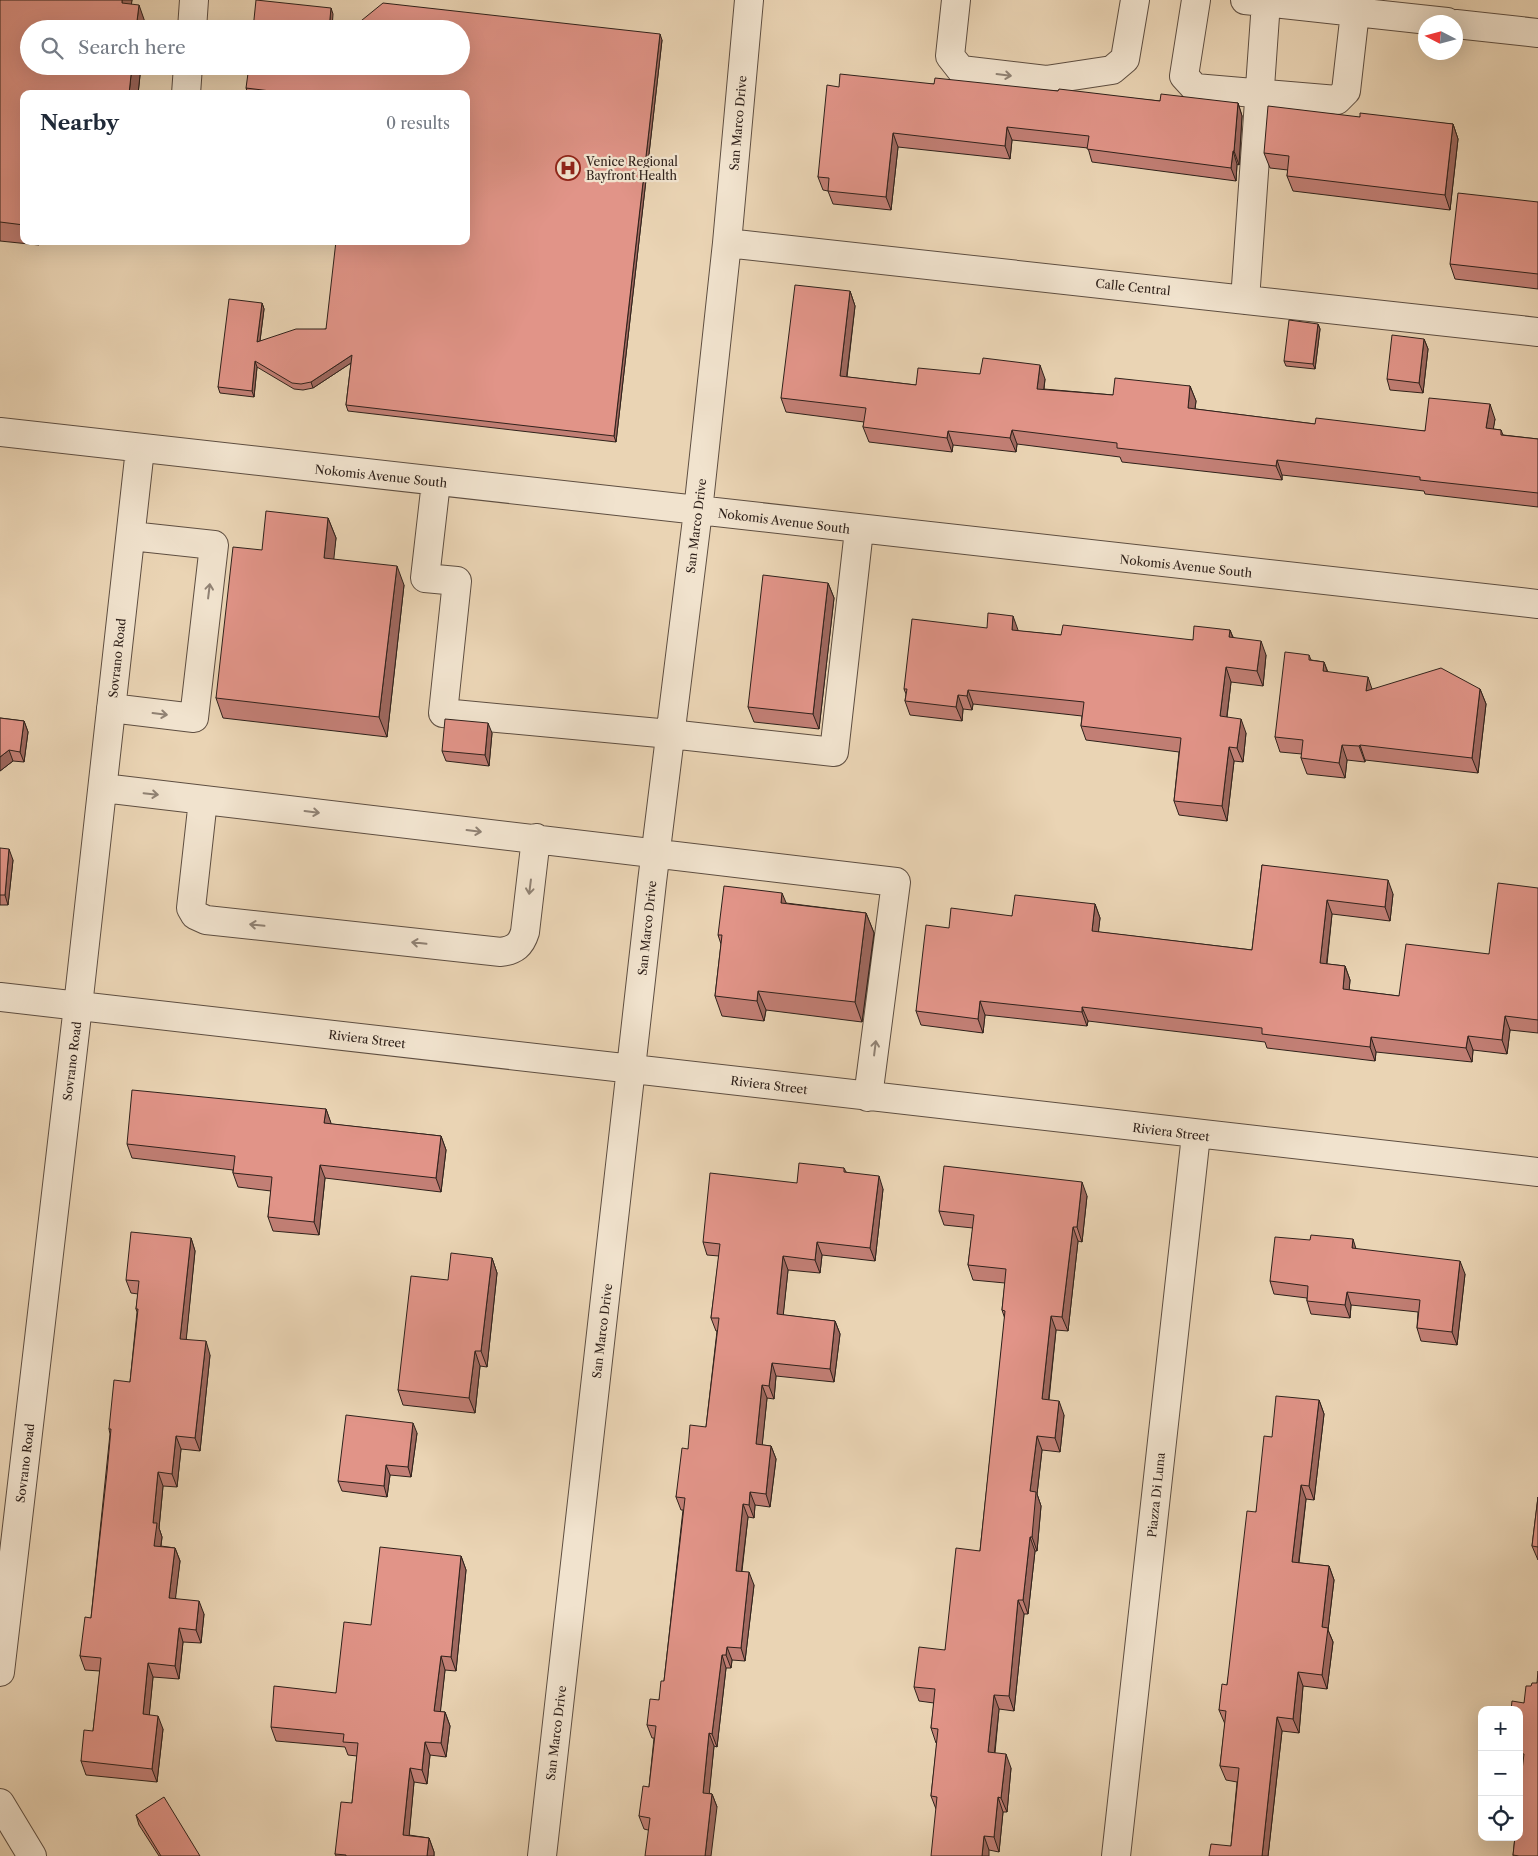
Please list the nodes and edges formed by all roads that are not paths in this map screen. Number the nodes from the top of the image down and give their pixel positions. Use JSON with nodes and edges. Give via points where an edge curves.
{"nodes":[{"id":1,"x":194,"y":0,"type":"edge"},
{"id":2,"x":749,"y":0,"type":"edge"},
{"id":3,"x":956,"y":0,"type":"edge"},
{"id":4,"x":1135,"y":0,"type":"edge"},
{"id":5,"x":1196,"y":0,"type":"edge"},
{"id":6,"x":1256,"y":1,"type":"edge"},
{"id":7,"x":1347,"y":8,"type":"edge"},
{"id":8,"x":1418,"y":18,"type":"edge"},
{"id":9,"x":193,"y":20,"type":"edge"},
{"id":10,"x":1463,"y":25,"type":"edge"},
{"id":11,"x":1538,"y":33,"type":"edge"},
{"id":12,"x":187,"y":75,"type":"edge"},
{"id":13,"x":186,"y":90,"type":"edge"},
{"id":14,"x":1260,"y":93,"type":"junction"},
{"id":15,"x":727,"y":243,"type":"junction"},
{"id":16,"x":1244,"y":300,"type":"junction"},
{"id":17,"x":1538,"y":332,"type":"edge"},
{"id":18,"x":0,"y":432,"type":"edge"},
{"id":19,"x":140,"y":449,"type":"junction"},
{"id":20,"x":436,"y":482,"type":"junction"},
{"id":21,"x":698,"y":511,"type":"junction"},
{"id":22,"x":859,"y":530,"type":"junction"},
{"id":23,"x":131,"y":536,"type":"junction"},
{"id":24,"x":1538,"y":604,"type":"edge"},
{"id":25,"x":112,"y":708,"type":"junction"},
{"id":26,"x":670,"y":734,"type":"junction"},
{"id":27,"x":102,"y":788,"type":"junction"},
{"id":28,"x":203,"y":800,"type":"junction"},
{"id":29,"x":536,"y":838,"type":"junction"},
{"id":30,"x":656,"y":853,"type":"junction"},
{"id":31,"x":0,"y":997,"type":"edge"},
{"id":32,"x":78,"y":1006,"type":"junction"},
{"id":33,"x":632,"y":1070,"type":"junction"},
{"id":34,"x":868,"y":1097,"type":"junction"},
{"id":35,"x":1196,"y":1135,"type":"junction"},
{"id":36,"x":1538,"y":1172,"type":"edge"},
{"id":37,"x":7,"y":1557,"type":"edge"},
{"id":38,"x":0,"y":1672,"type":"edge"},
{"id":39,"x":0,"y":1803,"type":"edge"},
{"id":40,"x":32,"y":1856,"type":"edge"},
{"id":41,"x":542,"y":1856,"type":"edge"},
{"id":42,"x":1116,"y":1856,"type":"edge"}],
"edges":[{"from":1,"to":9,"type":"street"},
{"from":2,"to":15,"type":"street","name":"San Marco Drive"},
{"from":3,"to":4,"type":"street","one_way":true,"via":[[950,56],[961,70],[1046,80],[1112,70],[1125,59]]},
{"from":5,"to":14,"type":"street","via":[[1184,76],[1195,88]]},
{"from":6,"to":7,"type":"street"},
{"from":6,"to":14,"type":"street"},
{"from":7,"to":8,"type":"street"},
{"from":7,"to":14,"type":"street","via":[[1346,91],[1337,100]]},
{"from":10,"to":11,"type":"street"},
{"from":12,"to":13,"type":"street"},
{"from":14,"to":16,"type":"street"},
{"from":15,"to":16,"type":"street","name":"Calle Central"},
{"from":15,"to":21,"type":"street","name":"San Marco Drive"},
{"from":16,"to":17,"type":"street","name":"Calle Central"},
{"from":18,"to":19,"type":"street","name":"Nokomis Avenue South"},
{"from":19,"to":20,"type":"street","name":"Nokomis Avenue South"},
{"from":19,"to":23,"type":"street","name":"Sovrano Road"},
{"from":20,"to":21,"type":"street","name":"Nokomis Avenue South"},
{"from":20,"to":26,"type":"street","via":[[425,578],[457,581],[443,713]]},
{"from":21,"to":22,"type":"street","name":"Nokomis Avenue South"},
{"from":21,"to":26,"type":"street","name":"San Marco Drive"},
{"from":22,"to":24,"type":"street","name":"Nokomis Avenue South"},
{"from":22,"to":26,"type":"street","via":[[834,752]]},
{"from":23,"to":25,"type":"street","name":"Sovrano Road"},
{"from":25,"to":23,"type":"street","one_way":true,"via":[[194,718],[214,545]]},
{"from":25,"to":27,"type":"street","name":"Sovrano Road"},
{"from":26,"to":30,"type":"street","name":"San Marco Drive"},
{"from":27,"to":28,"type":"street","one_way":true},
{"from":27,"to":32,"type":"street","name":"Sovrano Road"},
{"from":28,"to":29,"type":"street","one_way":true},
{"from":29,"to":28,"type":"street","one_way":true,"via":[[525,932],[522,942],[509,950],[491,951],[206,920],[191,908]]},
{"from":29,"to":30,"type":"street"},
{"from":30,"to":33,"type":"street","name":"San Marco Drive"},
{"from":34,"to":30,"type":"street","one_way":true,"via":[[896,882]]},
{"from":31,"to":32,"type":"street","name":"Riviera Street"},
{"from":32,"to":33,"type":"street","name":"Riviera Street"},
{"from":32,"to":37,"type":"street","name":"Sovrano Road"},
{"from":33,"to":34,"type":"street","name":"Riviera Street"},
{"from":33,"to":41,"type":"street","name":"San Marco Drive"},
{"from":34,"to":35,"type":"street","name":"Riviera Street"},
{"from":35,"to":36,"type":"street","name":"Riviera Street"},
{"from":35,"to":42,"type":"street","name":"Piazza Di Luna"},
{"from":37,"to":38,"type":"street","name":"Sovrano Road"},
{"from":39,"to":40,"type":"street"}]}
